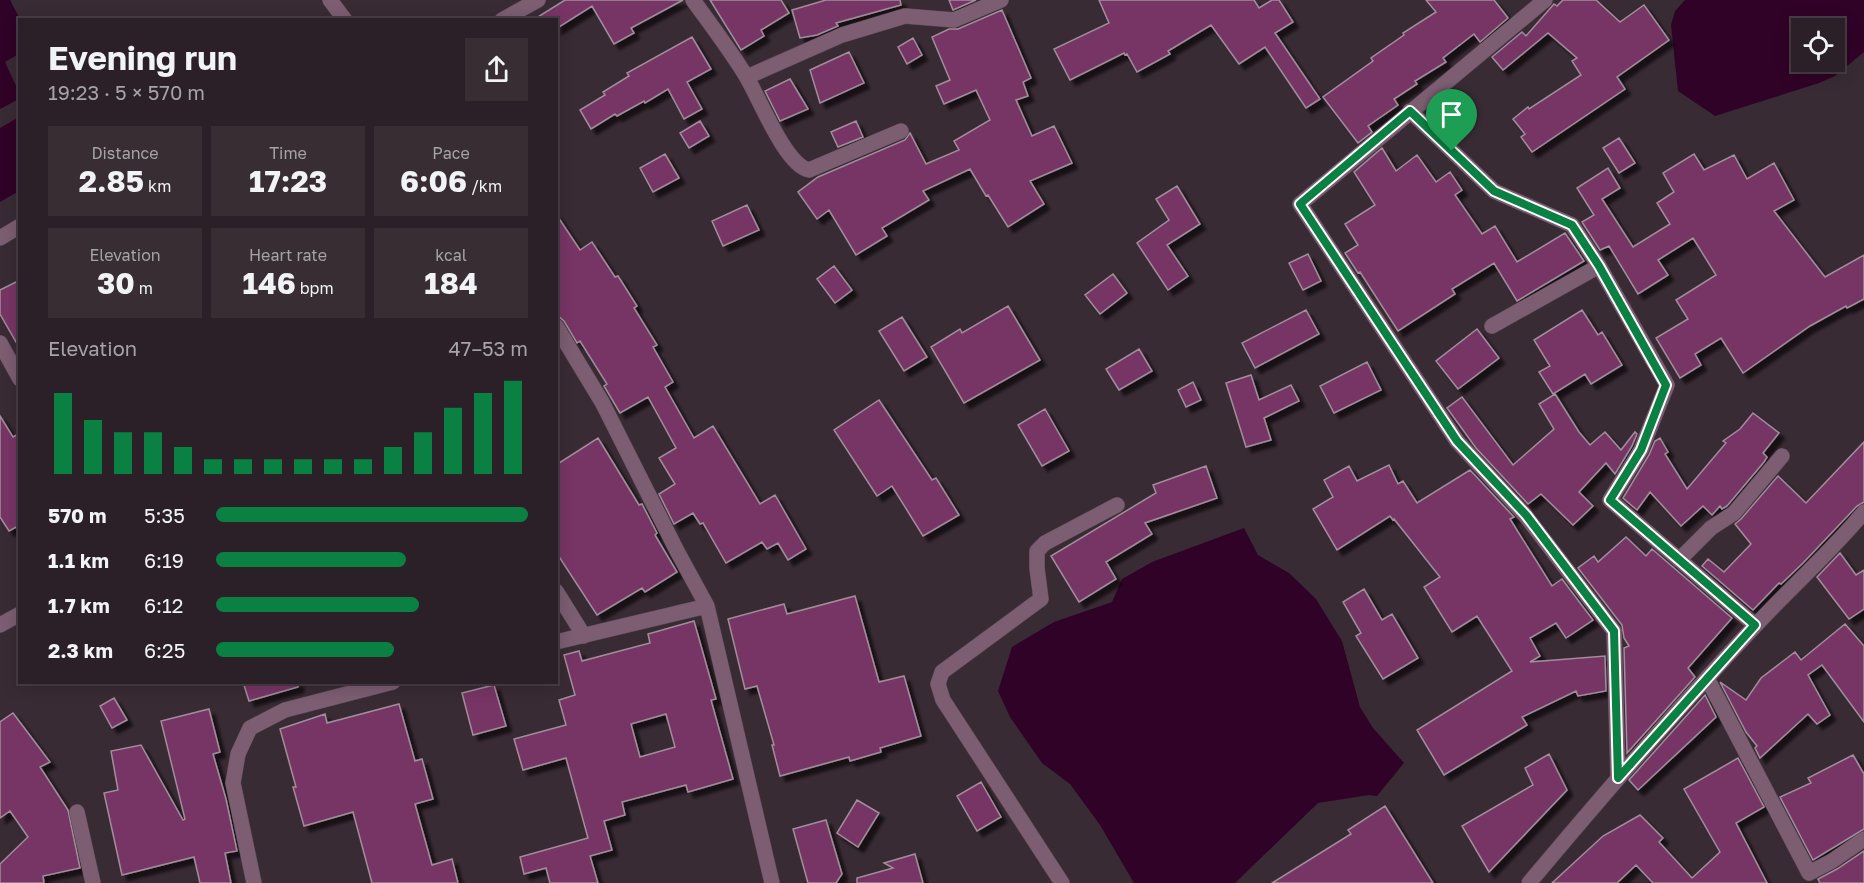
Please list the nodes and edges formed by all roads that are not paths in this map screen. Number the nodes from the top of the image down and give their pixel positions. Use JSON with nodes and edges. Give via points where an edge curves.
{"nodes":[{"id":1,"x":538,"y":0,"type":"edge"},
{"id":2,"x":693,"y":0,"type":"edge"},
{"id":3,"x":1001,"y":0,"type":"edge"},
{"id":4,"x":1545,"y":0,"type":"edge"},
{"id":5,"x":506,"y":18,"type":"edge"},
{"id":6,"x":747,"y":77,"type":"junction"},
{"id":7,"x":1410,"y":111,"type":"junction"},
{"id":8,"x":901,"y":131,"type":"dead end"},
{"id":9,"x":18,"y":227,"type":"edge"},
{"id":10,"x":0,"y":238,"type":"edge"},
{"id":11,"x":1599,"y":266,"type":"junction"},
{"id":12,"x":1492,"y":326,"type":"dead end"},
{"id":13,"x":558,"y":329,"type":"edge"},
{"id":14,"x":0,"y":344,"type":"edge"},
{"id":15,"x":18,"y":376,"type":"edge"},
{"id":16,"x":1782,"y":456,"type":"dead end"},
{"id":17,"x":1118,"y":505,"type":"dead end"},
{"id":18,"x":1864,"y":512,"type":"edge"},
{"id":19,"x":1679,"y":560,"type":"junction"},
{"id":20,"x":558,"y":594,"type":"edge"},
{"id":21,"x":707,"y":606,"type":"junction"},
{"id":22,"x":18,"y":615,"type":"edge"},
{"id":23,"x":0,"y":625,"type":"edge"},
{"id":24,"x":1755,"y":625,"type":"junction"},
{"id":25,"x":584,"y":636,"type":"junction"},
{"id":26,"x":558,"y":642,"type":"edge"},
{"id":27,"x":1707,"y":678,"type":"junction"},
{"id":28,"x":385,"y":684,"type":"edge"},
{"id":29,"x":1618,"y":778,"type":"junction"},
{"id":30,"x":77,"y":812,"type":"dead end"},
{"id":31,"x":1864,"y":839,"type":"edge"},
{"id":32,"x":93,"y":883,"type":"edge"},
{"id":33,"x":254,"y":883,"type":"edge"},
{"id":34,"x":772,"y":883,"type":"edge"},
{"id":35,"x":1062,"y":883,"type":"edge"},
{"id":36,"x":1529,"y":883,"type":"edge"}],
"edges":[{"from":1,"to":5,"type":"street"},
{"from":2,"to":6,"type":"street"},
{"from":3,"to":6,"type":"street","via":[[954,20],[905,16],[842,35]]},
{"from":4,"to":7,"type":"street"},
{"from":6,"to":8,"type":"street","via":[[774,130],[803,169]]},
{"from":7,"to":11,"type":"street","via":[[1494,191],[1572,225]]},
{"from":7,"to":29,"type":"street","via":[[1300,204],[1457,441],[1526,515],[1614,631]]},
{"from":9,"to":10,"type":"street"},
{"from":11,"to":12,"type":"street"},
{"from":11,"to":19,"type":"street","via":[[1666,385],[1641,450],[1610,500]]},
{"from":13,"to":21,"type":"street","via":[[602,402]]},
{"from":14,"to":15,"type":"street"},
{"from":16,"to":19,"type":"street","via":[[1734,513],[1711,528]]},
{"from":17,"to":35,"type":"street","via":[[1045,543],[1037,551],[1041,599],[942,672],[938,684],[943,700]]},
{"from":18,"to":24,"type":"street","via":[[1840,542]]},
{"from":19,"to":24,"type":"street"},
{"from":20,"to":25,"type":"street"},
{"from":21,"to":25,"type":"street"},
{"from":21,"to":34,"type":"street"},
{"from":22,"to":23,"type":"street"},
{"from":24,"to":27,"type":"street"},
{"from":25,"to":26,"type":"street"},
{"from":27,"to":29,"type":"street"},
{"from":27,"to":31,"type":"street","via":[[1809,873]]},
{"from":28,"to":33,"type":"street","via":[[285,710],[250,728],[238,754],[233,783]]},
{"from":29,"to":36,"type":"street"},
{"from":30,"to":32,"type":"street"}]}
